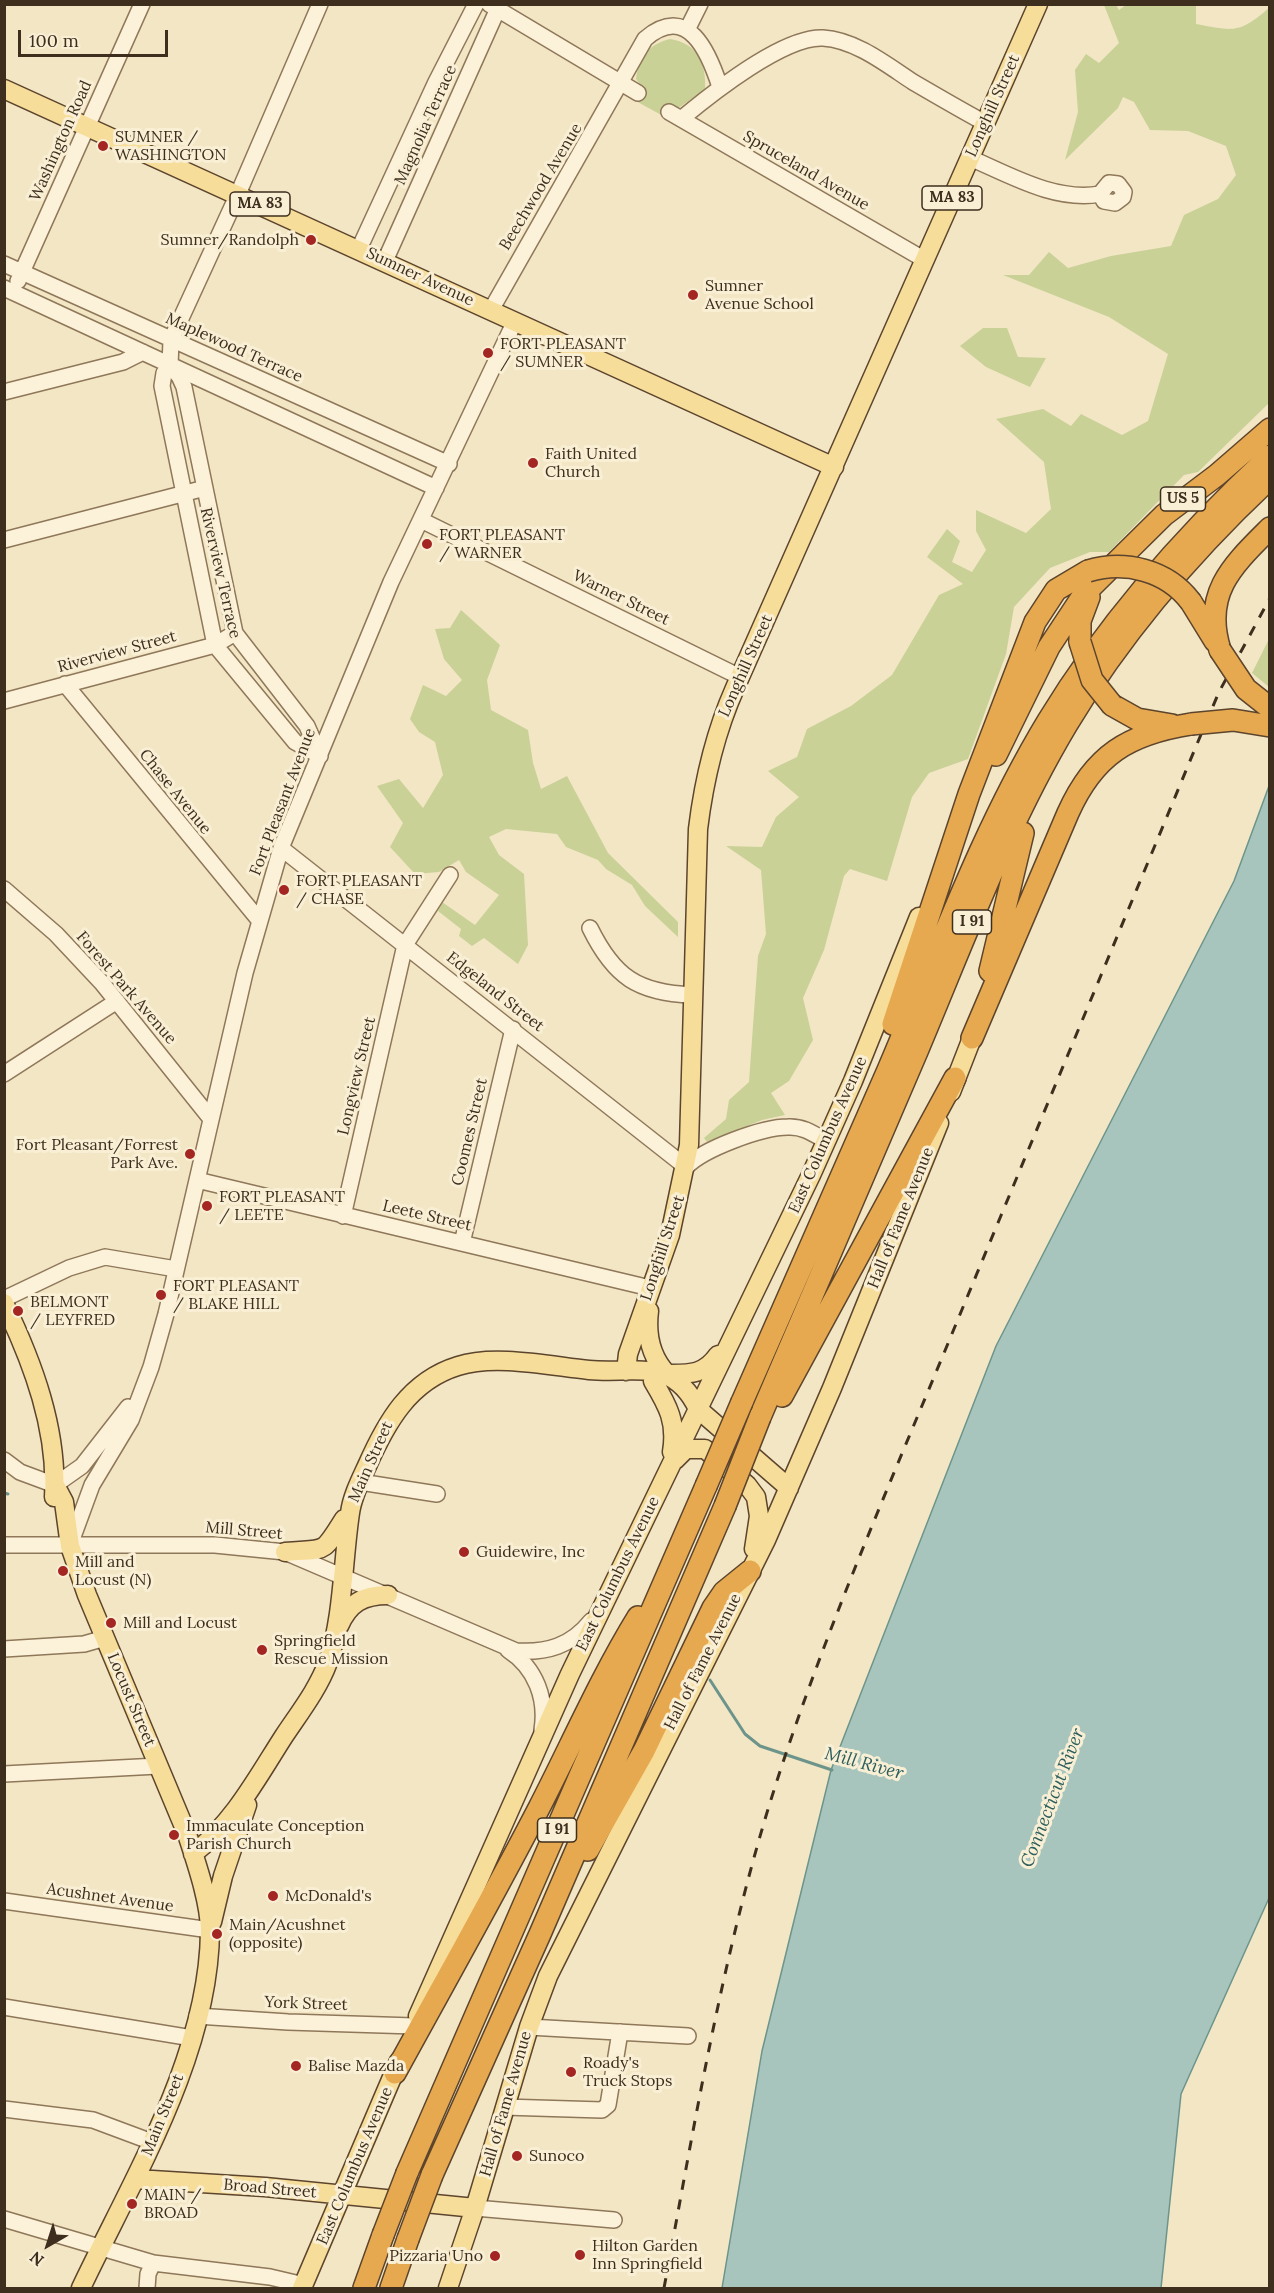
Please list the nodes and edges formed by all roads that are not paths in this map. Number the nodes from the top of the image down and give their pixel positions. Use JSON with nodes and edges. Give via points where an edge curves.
{"nodes":[{"id":1,"x":142,"y":4,"type":"edge"},
{"id":2,"x":320,"y":4,"type":"edge"},
{"id":3,"x":476,"y":4,"type":"edge"},
{"id":4,"x":699,"y":4,"type":"edge"},
{"id":5,"x":1038,"y":4,"type":"edge"},
{"id":6,"x":496,"y":6,"type":"edge"},
{"id":7,"x":687,"y":30,"type":"junction"},
{"id":8,"x":621,"y":83,"type":"junction"},
{"id":9,"x":720,"y":87,"type":"junction"},
{"id":10,"x":4,"y":88,"type":"edge"},
{"id":11,"x":638,"y":93,"type":"dead end"},
{"id":12,"x":985,"y":123,"type":"junction"},
{"id":13,"x":87,"y":126,"type":"junction"},
{"id":14,"x":970,"y":158,"type":"junction"},
{"id":15,"x":238,"y":194,"type":"junction"},
{"id":16,"x":1100,"y":194,"type":"dead end"},
{"id":17,"x":359,"y":249,"type":"junction"},
{"id":18,"x":925,"y":260,"type":"junction"},
{"id":19,"x":385,"y":261,"type":"junction"},
{"id":20,"x":4,"y":264,"type":"edge"},
{"id":21,"x":22,"y":272,"type":"junction"},
{"id":22,"x":9,"y":290,"type":"edge"},
{"id":23,"x":491,"y":310,"type":"junction"},
{"id":24,"x":515,"y":321,"type":"junction"},
{"id":25,"x":171,"y":340,"type":"junction"},
{"id":26,"x":143,"y":352,"type":"junction"},
{"id":27,"x":170,"y":366,"type":"junction"},
{"id":28,"x":4,"y":392,"type":"edge"},
{"id":29,"x":1269,"y":429,"type":"edge"},
{"id":30,"x":1269,"y":456,"type":"edge"},
{"id":31,"x":449,"y":464,"type":"junction"},
{"id":32,"x":834,"y":467,"type":"junction"},
{"id":33,"x":1269,"y":478,"type":"edge"},
{"id":34,"x":205,"y":488,"type":"junction"},
{"id":35,"x":436,"y":488,"type":"junction"},
{"id":36,"x":183,"y":494,"type":"junction"},
{"id":37,"x":421,"y":520,"type":"junction"},
{"id":38,"x":1269,"y":528,"type":"edge"},
{"id":39,"x":4,"y":540,"type":"edge"},
{"id":40,"x":1095,"y":573,"type":"junction"},
{"id":41,"x":235,"y":633,"type":"junction"},
{"id":42,"x":215,"y":645,"type":"junction"},
{"id":43,"x":1220,"y":650,"type":"junction"},
{"id":44,"x":740,"y":677,"type":"junction"},
{"id":45,"x":65,"y":684,"type":"junction"},
{"id":46,"x":4,"y":701,"type":"edge"},
{"id":47,"x":1077,"y":708,"type":"junction"},
{"id":48,"x":1269,"y":708,"type":"edge"},
{"id":49,"x":1188,"y":724,"type":"junction"},
{"id":50,"x":1269,"y":726,"type":"edge"},
{"id":51,"x":320,"y":756,"type":"junction"},
{"id":52,"x":281,"y":848,"type":"junction"},
{"id":53,"x":945,"y":864,"type":"junction"},
{"id":54,"x":450,"y":874,"type":"dead end"},
{"id":55,"x":4,"y":889,"type":"edge"},
{"id":56,"x":259,"y":920,"type":"junction"},
{"id":57,"x":590,"y":928,"type":"dead end"},
{"id":58,"x":405,"y":945,"type":"junction"},
{"id":59,"x":692,"y":995,"type":"junction"},
{"id":60,"x":117,"y":1001,"type":"junction"},
{"id":61,"x":513,"y":1029,"type":"junction"},
{"id":62,"x":972,"y":1038,"type":"junction"},
{"id":63,"x":4,"y":1074,"type":"edge"},
{"id":64,"x":956,"y":1078,"type":"junction"},
{"id":65,"x":211,"y":1119,"type":"junction"},
{"id":66,"x":826,"y":1141,"type":"junction"},
{"id":67,"x":686,"y":1167,"type":"junction"},
{"id":68,"x":196,"y":1180,"type":"junction"},
{"id":69,"x":829,"y":1199,"type":"junction"},
{"id":70,"x":343,"y":1216,"type":"junction"},
{"id":71,"x":462,"y":1243,"type":"junction"},
{"id":72,"x":176,"y":1269,"type":"junction"},
{"id":73,"x":650,"y":1288,"type":"junction"},
{"id":74,"x":4,"y":1301,"type":"edge"},
{"id":75,"x":736,"y":1331,"type":"junction"},
{"id":76,"x":626,"y":1371,"type":"junction"},
{"id":77,"x":660,"y":1378,"type":"junction"},
{"id":78,"x":141,"y":1390,"type":"junction"},
{"id":79,"x":698,"y":1409,"type":"junction"},
{"id":80,"x":764,"y":1420,"type":"junction"},
{"id":81,"x":4,"y":1460,"type":"edge"},
{"id":82,"x":672,"y":1464,"type":"junction"},
{"id":83,"x":360,"y":1482,"type":"junction"},
{"id":84,"x":55,"y":1485,"type":"junction"},
{"id":85,"x":789,"y":1488,"type":"junction"},
{"id":86,"x":437,"y":1494,"type":"dead end"},
{"id":87,"x":350,"y":1510,"type":"junction"},
{"id":88,"x":4,"y":1545,"type":"edge"},
{"id":89,"x":70,"y":1546,"type":"junction"},
{"id":90,"x":285,"y":1552,"type":"junction"},
{"id":91,"x":676,"y":1556,"type":"junction"},
{"id":92,"x":750,"y":1571,"type":"junction"},
{"id":93,"x":342,"y":1575,"type":"junction"},
{"id":94,"x":388,"y":1595,"type":"junction"},
{"id":95,"x":601,"y":1610,"type":"junction"},
{"id":96,"x":105,"y":1638,"type":"junction"},
{"id":97,"x":334,"y":1639,"type":"junction"},
{"id":98,"x":498,"y":1644,"type":"junction"},
{"id":99,"x":4,"y":1649,"type":"edge"},
{"id":100,"x":540,"y":1740,"type":"junction"},
{"id":101,"x":158,"y":1766,"type":"junction"},
{"id":102,"x":4,"y":1774,"type":"edge"},
{"id":103,"x":259,"y":1778,"type":"junction"},
{"id":104,"x":193,"y":1854,"type":"junction"},
{"id":105,"x":4,"y":1900,"type":"edge"},
{"id":106,"x":210,"y":1930,"type":"junction"},
{"id":107,"x":540,"y":1934,"type":"junction"},
{"id":108,"x":4,"y":2007,"type":"edge"},
{"id":109,"x":197,"y":2016,"type":"junction"},
{"id":110,"x":414,"y":2026,"type":"junction"},
{"id":111,"x":529,"y":2026,"type":"junction"},
{"id":112,"x":620,"y":2032,"type":"junction"},
{"id":113,"x":688,"y":2036,"type":"dead end"},
{"id":114,"x":192,"y":2038,"type":"junction"},
{"id":115,"x":395,"y":2073,"type":"junction"},
{"id":116,"x":504,"y":2107,"type":"junction"},
{"id":117,"x":4,"y":2109,"type":"edge"},
{"id":118,"x":152,"y":2142,"type":"junction"},
{"id":119,"x":136,"y":2179,"type":"junction"},
{"id":120,"x":341,"y":2196,"type":"junction"},
{"id":121,"x":476,"y":2208,"type":"junction"},
{"id":122,"x":4,"y":2219,"type":"edge"},
{"id":123,"x":614,"y":2220,"type":"dead end"},
{"id":124,"x":380,"y":2242,"type":"junction"},
{"id":125,"x":100,"y":2248,"type":"junction"},
{"id":126,"x":153,"y":2263,"type":"junction"},
{"id":127,"x":303,"y":2287,"type":"edge"},
{"id":128,"x":81,"y":2289,"type":"edge"},
{"id":129,"x":147,"y":2289,"type":"edge"},
{"id":130,"x":358,"y":2289,"type":"edge"},
{"id":131,"x":364,"y":2289,"type":"edge"},
{"id":132,"x":391,"y":2289,"type":"edge"},
{"id":133,"x":448,"y":2289,"type":"edge"}],
"edges":[{"from":1,"to":13,"type":"street","name":"Washington Road"},
{"from":2,"to":15,"type":"street"},
{"from":3,"to":17,"type":"street","name":"Magnolia Terrace"},
{"from":4,"to":7,"type":"street"},
{"from":5,"to":12,"type":"main road","name":"Longhill Street","number":"MA 83"},
{"from":6,"to":8,"type":"street"},
{"from":6,"to":19,"type":"street","name":"Magnolia Terrace"},
{"from":7,"to":8,"type":"street","name":"Beechwood Avenue","via":[[669,27],[650,35]]},
{"from":7,"to":9,"type":"street","via":[[706,48]]},
{"from":8,"to":11,"type":"street"},
{"from":8,"to":23,"type":"street","name":"Beechwood Avenue"},
{"from":9,"to":12,"type":"street","via":[[789,46],[825,38],[854,47]]},
{"from":9,"to":18,"type":"street","name":"Spruceland Avenue","via":[[675,115]]},
{"from":10,"to":13,"type":"main road","name":"Sumner Avenue","number":"MA 83"},
{"from":12,"to":14,"type":"main road","name":"Longhill Street","number":"MA 83"},
{"from":13,"to":15,"type":"main road","name":"Sumner Avenue","number":"MA 83"},
{"from":13,"to":21,"type":"street","name":"Washington Road"},
{"from":14,"to":16,"type":"street","via":[[1047,190]]},
{"from":14,"to":18,"type":"main road","name":"Longhill Street","number":"MA 83"},
{"from":15,"to":17,"type":"main road","name":"Sumner Avenue","number":"MA 83"},
{"from":15,"to":25,"type":"street"},
{"from":17,"to":19,"type":"main road","name":"Sumner Avenue","number":"MA 83"},
{"from":18,"to":32,"type":"main road","name":"Longhill Street","number":"MA 83"},
{"from":19,"to":23,"type":"main road","name":"Sumner Avenue","number":"MA 83"},
{"from":20,"to":21,"type":"street","name":"Maplewood Terrace"},
{"from":21,"to":22,"type":"street","name":"Washington Road"},
{"from":21,"to":25,"type":"street","name":"Maplewood Terrace"},
{"from":22,"to":26,"type":"street"},
{"from":23,"to":24,"type":"main road","name":"Sumner Avenue","number":"MA 83"},
{"from":24,"to":31,"type":"street","name":"Fort Pleasant Avenue"},
{"from":24,"to":32,"type":"main road","name":"Sumner Avenue","number":"MA 83"},
{"from":25,"to":27,"type":"street"},
{"from":25,"to":31,"type":"street","name":"Maplewood Terrace"},
{"from":26,"to":27,"type":"street"},
{"from":26,"to":28,"type":"street","via":[[123,362]]},
{"from":27,"to":34,"type":"street","name":"Riverview Terrace","via":[[184,387]]},
{"from":27,"to":35,"type":"street"},
{"from":27,"to":36,"type":"street","name":"Riverview Terrace","via":[[162,386]]},
{"from":29,"to":40,"type":"highway","number":"US 5"},
{"from":30,"to":69,"type":"highway","number":"I 91","via":[[1188,537],[1137,596],[1089,658],[1047,722],[985,843]]},
{"from":31,"to":35,"type":"street","name":"Fort Pleasant Avenue"},
{"from":32,"to":44,"type":"main road","name":"Longhill Street"},
{"from":33,"to":47,"type":"highway","number":"I 91","via":[[1164,592]]},
{"from":34,"to":36,"type":"street"},
{"from":34,"to":41,"type":"street","name":"Riverview Terrace"},
{"from":35,"to":37,"type":"street","name":"Fort Pleasant Avenue"},
{"from":36,"to":39,"type":"street"},
{"from":36,"to":42,"type":"street","name":"Riverview Terrace"},
{"from":37,"to":44,"type":"street","name":"Warner Street"},
{"from":37,"to":51,"type":"street","name":"Fort Pleasant Avenue","via":[[362,648]]},
{"from":38,"to":43,"type":"highway","via":[[1233,566],[1222,584],[1215,616]]},
{"from":40,"to":43,"type":"highway","bridge":true,"via":[[1115,566],[1144,570],[1170,582],[1191,602]]},
{"from":40,"to":49,"type":"highway","number":"US 5","bridge":true,"via":[[1082,613],[1080,642],[1092,680],[1112,705],[1145,722]]},
{"from":40,"to":53,"type":"highway","via":[[1056,590],[1039,614],[976,772]]},
{"from":41,"to":42,"type":"street","name":"Riverview Street"},
{"from":41,"to":51,"type":"street","name":"Riverview Terrace","via":[[307,726]]},
{"from":42,"to":45,"type":"street","name":"Riverview Street"},
{"from":42,"to":51,"type":"street","name":"Riverview Terrace","via":[[295,742]]},
{"from":43,"to":48,"type":"highway","bridge":true,"via":[[1246,689]]},
{"from":44,"to":59,"type":"main road","name":"Longhill Street","via":[[720,726],[703,790]]},
{"from":45,"to":46,"type":"street","name":"Riverview Street"},
{"from":45,"to":56,"type":"street","name":"Chase Avenue"},
{"from":47,"to":62,"type":"highway","via":[[1018,850]]},
{"from":47,"to":80,"type":"highway","number":"I 91","via":[[1005,845]]},
{"from":49,"to":50,"type":"highway","number":"US 5","bridge":true,"via":[[1233,720]]},
{"from":49,"to":62,"type":"highway","via":[[1120,746],[1087,777],[1070,807]]},
{"from":51,"to":52,"type":"street","name":"Fort Pleasant Avenue"},
{"from":52,"to":56,"type":"street","name":"Fort Pleasant Avenue"},
{"from":52,"to":58,"type":"street","name":"Edgeland Street"},
{"from":53,"to":66,"type":"main road","name":"East Columbus Avenue","via":[[922,909]]},
{"from":53,"to":69,"type":"highway","via":[[925,934]]},
{"from":54,"to":58,"type":"street","name":"Longview Street"},
{"from":55,"to":60,"type":"street","name":"Forest Park Avenue","via":[[56,934]]},
{"from":56,"to":65,"type":"street","name":"Fort Pleasant Avenue"},
{"from":57,"to":59,"type":"street","via":[[612,961],[639,986]]},
{"from":58,"to":61,"type":"street","name":"Edgeland Street"},
{"from":58,"to":70,"type":"street","name":"Longview Street"},
{"from":59,"to":67,"type":"main road","name":"Longhill Street"},
{"from":60,"to":63,"type":"street"},
{"from":60,"to":65,"type":"street","name":"Forest Park Avenue"},
{"from":61,"to":67,"type":"street","name":"Edgeland Street"},
{"from":61,"to":71,"type":"street","name":"Coomes Street"},
{"from":62,"to":64,"type":"main road","name":"Hall of Fame Avenue"},
{"from":64,"to":80,"type":"highway","via":[[857,1264]]},
{"from":64,"to":85,"type":"main road","name":"Hall of Fame Avenue"},
{"from":65,"to":68,"type":"street","name":"Fort Pleasant Avenue"},
{"from":66,"to":67,"type":"street","via":[[802,1128],[773,1128],[700,1155]]},
{"from":66,"to":75,"type":"main road","name":"East Columbus Avenue"},
{"from":67,"to":73,"type":"main road","name":"Longhill Street","via":[[670,1235]]},
{"from":68,"to":70,"type":"street","name":"Leete Street"},
{"from":68,"to":72,"type":"street","name":"Fort Pleasant Avenue"},
{"from":69,"to":91,"type":"highway","number":"I 91","bridge":true},
{"from":70,"to":71,"type":"street","name":"Leete Street"},
{"from":71,"to":73,"type":"street","name":"Leete Street"},
{"from":72,"to":74,"type":"street","via":[[105,1257],[69,1268]]},
{"from":72,"to":78,"type":"street","name":"Fort Pleasant Avenue","via":[[151,1367]]},
{"from":73,"to":76,"type":"main road","name":"Longhill Street"},
{"from":73,"to":77,"type":"main road","via":[[647,1329]]},
{"from":74,"to":84,"type":"main road","name":"Locust Street","via":[[43,1401]]},
{"from":75,"to":77,"type":"main road","name":"Main Street","via":[[707,1369]]},
{"from":75,"to":79,"type":"main road","name":"East Columbus Avenue"},
{"from":76,"to":77,"type":"main road","name":"Main Street","via":[[650,1369]]},
{"from":76,"to":83,"type":"main road","name":"Main Street","via":[[474,1362],[450,1368],[426,1381],[400,1405]]},
{"from":77,"to":79,"type":"main road","via":[[690,1392]]},
{"from":77,"to":82,"type":"main road","via":[[674,1423]]},
{"from":78,"to":84,"type":"street","name":"Fort Pleasant Avenue","via":[[82,1466]]},
{"from":78,"to":89,"type":"street","name":"Fort Pleasant Avenue","via":[[131,1420],[92,1485]]},
{"from":79,"to":82,"type":"main road","name":"East Columbus Avenue"},
{"from":79,"to":85,"type":"main road"},
{"from":80,"to":107,"type":"highway","number":"I 91","bridge":true},
{"from":81,"to":84,"type":"street","via":[[20,1472]]},
{"from":82,"to":92,"type":"main road","via":[[686,1449],[705,1449],[751,1488],[760,1511]]},
{"from":82,"to":95,"type":"main road","name":"East Columbus Avenue"},
{"from":83,"to":86,"type":"street"},
{"from":83,"to":87,"type":"main road","name":"Main Street"},
{"from":84,"to":89,"type":"main road","name":"Locust Street","via":[[64,1502]]},
{"from":85,"to":92,"type":"main road","name":"Hall of Fame Avenue"},
{"from":87,"to":90,"type":"main road","via":[[326,1547],[311,1552]]},
{"from":87,"to":93,"type":"main road","name":"Main Street"},
{"from":88,"to":89,"type":"street","name":"Mill Street"},
{"from":89,"to":90,"type":"street","name":"Mill Street","via":[[215,1545]]},
{"from":89,"to":96,"type":"main road","name":"Locust Street"},
{"from":90,"to":93,"type":"street","name":"Mill Street"},
{"from":91,"to":115,"type":"highway","via":[[606,1671],[540,1807]]},
{"from":91,"to":124,"type":"highway","number":"I 91","bridge":true},
{"from":92,"to":107,"type":"highway","via":[[724,1592],[713,1608],[634,1770]]},
{"from":92,"to":111,"type":"main road","name":"Hall of Fame Avenue","via":[[564,1942]]},
{"from":93,"to":94,"type":"street","name":"Mill Street"},
{"from":93,"to":97,"type":"main road","name":"Main Street"},
{"from":94,"to":97,"type":"main road","via":[[369,1596],[354,1603]]},
{"from":94,"to":98,"type":"street","name":"Mill Street"},
{"from":95,"to":98,"type":"street","name":"Mill Street","via":[[584,1631],[562,1646],[533,1652]]},
{"from":95,"to":100,"type":"main road","name":"East Columbus Avenue"},
{"from":96,"to":99,"type":"street","via":[[84,1644]]},
{"from":96,"to":101,"type":"main road","name":"Locust Street"},
{"from":97,"to":103,"type":"main road","name":"Main Street","via":[[320,1680]]},
{"from":98,"to":100,"type":"street","name":"Mill Street","via":[[522,1661],[541,1691],[544,1719]]},
{"from":100,"to":110,"type":"main road","name":"East Columbus Avenue"},
{"from":101,"to":102,"type":"street"},
{"from":101,"to":104,"type":"main road","name":"Locust Street"},
{"from":103,"to":104,"type":"main road","name":"Main Street","via":[[224,1826]]},
{"from":103,"to":106,"type":"main road","name":"Main Street","via":[[230,1854]]},
{"from":104,"to":106,"type":"main road","name":"Main Street"},
{"from":105,"to":106,"type":"street","name":"Acushnet Avenue"},
{"from":106,"to":109,"type":"main road","name":"Main Street"},
{"from":107,"to":132,"type":"highway","number":"I 91","bridge":true,"via":[[432,2175]]},
{"from":108,"to":114,"type":"street"},
{"from":109,"to":110,"type":"street","name":"York Street"},
{"from":109,"to":114,"type":"main road","name":"Main Street"},
{"from":110,"to":115,"type":"main road","name":"East Columbus Avenue"},
{"from":111,"to":112,"type":"street"},
{"from":111,"to":116,"type":"main road","name":"Hall of Fame Avenue"},
{"from":112,"to":113,"type":"street"},
{"from":112,"to":116,"type":"street","via":[[608,2105],[602,2110]]},
{"from":114,"to":118,"type":"main road","name":"Main Street"},
{"from":115,"to":120,"type":"main road","name":"East Columbus Avenue"},
{"from":116,"to":121,"type":"main road","name":"Hall of Fame Avenue"},
{"from":117,"to":118,"type":"street","via":[[93,2120]]},
{"from":118,"to":119,"type":"main road","name":"Main Street"},
{"from":119,"to":120,"type":"main road","name":"Broad Street"},
{"from":119,"to":125,"type":"main road","name":"Main Street"},
{"from":120,"to":121,"type":"main road","name":"Broad Street"},
{"from":120,"to":127,"type":"main road","name":"East Columbus Avenue"},
{"from":121,"to":123,"type":"street"},
{"from":121,"to":133,"type":"main road","name":"Hall of Fame Avenue"},
{"from":122,"to":125,"type":"street"},
{"from":124,"to":130,"type":"highway"},
{"from":124,"to":131,"type":"highway","number":"I 91"},
{"from":125,"to":126,"type":"street"},
{"from":125,"to":128,"type":"main road","name":"Main Street"},
{"from":126,"to":127,"type":"street","via":[[270,2277]]},
{"from":126,"to":129,"type":"street"}]}
